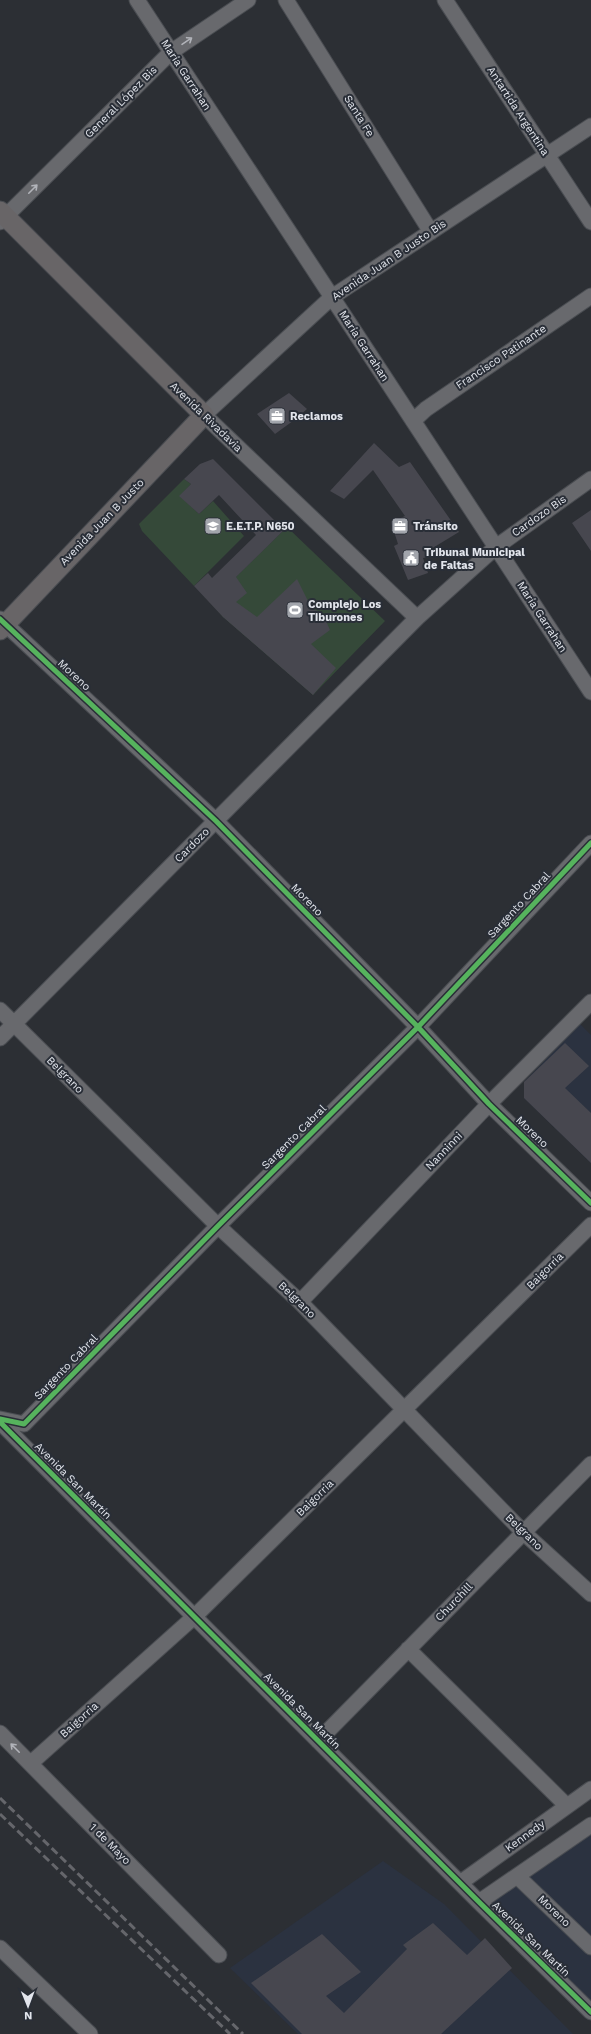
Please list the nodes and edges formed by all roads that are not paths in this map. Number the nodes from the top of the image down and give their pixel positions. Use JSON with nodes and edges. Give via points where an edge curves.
{"nodes":[{"id":1,"x":137,"y":0,"type":"edge"},
{"id":2,"x":248,"y":0,"type":"edge"},
{"id":3,"x":286,"y":0,"type":"edge"},
{"id":4,"x":445,"y":0,"type":"edge"},
{"id":5,"x":171,"y":52,"type":"junction"},
{"id":6,"x":591,"y":126,"type":"edge"},
{"id":7,"x":547,"y":156,"type":"junction"},
{"id":8,"x":2,"y":217,"type":"edge"},
{"id":9,"x":591,"y":222,"type":"edge"},
{"id":10,"x":431,"y":232,"type":"junction"},
{"id":11,"x":591,"y":296,"type":"edge"},
{"id":12,"x":332,"y":297,"type":"junction"},
{"id":13,"x":204,"y":415,"type":"junction"},
{"id":14,"x":413,"y":421,"type":"junction"},
{"id":15,"x":591,"y":479,"type":"edge"},
{"id":16,"x":496,"y":547,"type":"junction"},
{"id":17,"x":418,"y":618,"type":"junction"},
{"id":18,"x":2,"y":624,"type":"edge"},
{"id":19,"x":591,"y":692,"type":"edge"},
{"id":20,"x":216,"y":821,"type":"junction"},
{"id":21,"x":591,"y":843,"type":"edge"},
{"id":22,"x":591,"y":1002,"type":"edge"},
{"id":23,"x":0,"y":1010,"type":"edge"},
{"id":24,"x":14,"y":1024,"type":"junction"},
{"id":25,"x":418,"y":1027,"type":"junction"},
{"id":26,"x":0,"y":1038,"type":"edge"},
{"id":27,"x":489,"y":1104,"type":"junction"},
{"id":28,"x":591,"y":1203,"type":"edge"},
{"id":29,"x":591,"y":1225,"type":"edge"},
{"id":30,"x":218,"y":1226,"type":"junction"},
{"id":31,"x":300,"y":1302,"type":"junction"},
{"id":32,"x":406,"y":1410,"type":"junction"},
{"id":33,"x":0,"y":1419,"type":"edge"},
{"id":34,"x":0,"y":1422,"type":"edge"},
{"id":35,"x":591,"y":1464,"type":"edge"},
{"id":36,"x":523,"y":1532,"type":"junction"},
{"id":37,"x":591,"y":1594,"type":"edge"},
{"id":38,"x":194,"y":1617,"type":"junction"},
{"id":39,"x":408,"y":1649,"type":"junction"},
{"id":40,"x":0,"y":1733,"type":"edge"},
{"id":41,"x":318,"y":1741,"type":"junction"},
{"id":42,"x":31,"y":1763,"type":"junction"},
{"id":43,"x":591,"y":1789,"type":"edge"},
{"id":44,"x":567,"y":1806,"type":"junction"},
{"id":45,"x":591,"y":1825,"type":"edge"},
{"id":46,"x":518,"y":1876,"type":"junction"},
{"id":47,"x":460,"y":1883,"type":"junction"},
{"id":48,"x":479,"y":1902,"type":"junction"},
{"id":49,"x":591,"y":1947,"type":"edge"},
{"id":50,"x":0,"y":1948,"type":"edge"},
{"id":51,"x":219,"y":1955,"type":"dead end"},
{"id":52,"x":591,"y":2012,"type":"edge"},
{"id":53,"x":90,"y":2034,"type":"edge"}],
"edges":[{"from":1,"to":5,"type":"street","name":"María Garrahan"},
{"from":5,"to":2,"type":"street","name":"General López Bis","one_way":true},
{"from":3,"to":10,"type":"street","name":"Santa Fe"},
{"from":4,"to":7,"type":"street","name":"Antartida Argentina"},
{"from":8,"to":5,"type":"street","name":"General López Bis","one_way":true},
{"from":5,"to":12,"type":"street","name":"María Garrahan"},
{"from":6,"to":7,"type":"street","name":"Avenida Juan B Justo Bis"},
{"from":7,"to":9,"type":"street","name":"Antartida Argentina"},
{"from":7,"to":10,"type":"street","name":"Avenida Juan B Justo Bis"},
{"from":8,"to":13,"type":"main road","name":"Avenida Rivadavia"},
{"from":10,"to":12,"type":"street","name":"Avenida Juan B Justo Bis"},
{"from":11,"to":14,"type":"street","name":"Francisco Patinante","via":[[426,409]]},
{"from":12,"to":13,"type":"street","name":"Avenida Juan B Justo Bis"},
{"from":12,"to":14,"type":"street","name":"María Garrahan"},
{"from":13,"to":17,"type":"street","name":"Avenida Rivadavia"},
{"from":13,"to":18,"type":"main road","name":"Avenida Juan B Justo"},
{"from":14,"to":16,"type":"street","name":"María Garrahan"},
{"from":15,"to":16,"type":"street","name":"Cardozo Bis"},
{"from":16,"to":17,"type":"street","name":"Cardozo Bis"},
{"from":16,"to":19,"type":"street","name":"María Garrahan"},
{"from":17,"to":20,"type":"street","name":"Cardozo"},
{"from":18,"to":20,"type":"street","name":"Moreno"},
{"from":20,"to":24,"type":"street","name":"Cardozo"},
{"from":20,"to":25,"type":"street","name":"Moreno"},
{"from":21,"to":25,"type":"street","name":"Sargento Cabral"},
{"from":22,"to":27,"type":"street","name":"Nanninni"},
{"from":23,"to":24,"type":"street","name":"Belgrano"},
{"from":24,"to":26,"type":"street","name":"Cardozo"},
{"from":24,"to":30,"type":"street","name":"Belgrano"},
{"from":25,"to":27,"type":"street","name":"Moreno"},
{"from":25,"to":30,"type":"street","name":"Sargento Cabral"},
{"from":27,"to":28,"type":"street","name":"Moreno"},
{"from":27,"to":31,"type":"street","name":"Nanninni"},
{"from":29,"to":32,"type":"street","name":"Baigorria"},
{"from":30,"to":31,"type":"street","name":"Belgrano"},
{"from":30,"to":33,"type":"street","name":"Sargento Cabral","via":[[24,1424]]},
{"from":31,"to":32,"type":"street","name":"Belgrano"},
{"from":32,"to":36,"type":"street","name":"Belgrano"},
{"from":32,"to":38,"type":"street","name":"Baigorria"},
{"from":34,"to":38,"type":"street","name":"Avenida San Martín"},
{"from":35,"to":36,"type":"street","name":"Churchill"},
{"from":36,"to":37,"type":"street","name":"Belgrano"},
{"from":36,"to":39,"type":"street","name":"Churchill"},
{"from":38,"to":41,"type":"street","name":"Avenida San Martín"},
{"from":38,"to":42,"type":"street","name":"Baigorria"},
{"from":39,"to":41,"type":"street","name":"Churchill"},
{"from":39,"to":44,"type":"street"},
{"from":42,"to":40,"type":"street","name":"1 de Mayo","one_way":true},
{"from":41,"to":47,"type":"street","name":"Avenida San Martín"},
{"from":42,"to":51,"type":"street","name":"1 de Mayo"},
{"from":43,"to":44,"type":"street","name":"Kennedy"},
{"from":44,"to":47,"type":"street","name":"Kennedy"},
{"from":45,"to":46,"type":"street"},
{"from":46,"to":48,"type":"street"},
{"from":46,"to":49,"type":"street","name":"Moreno"},
{"from":47,"to":48,"type":"street","name":"Avenida San Martín"},
{"from":48,"to":52,"type":"street","name":"Avenida San Martín"},
{"from":50,"to":53,"type":"street"}]}
